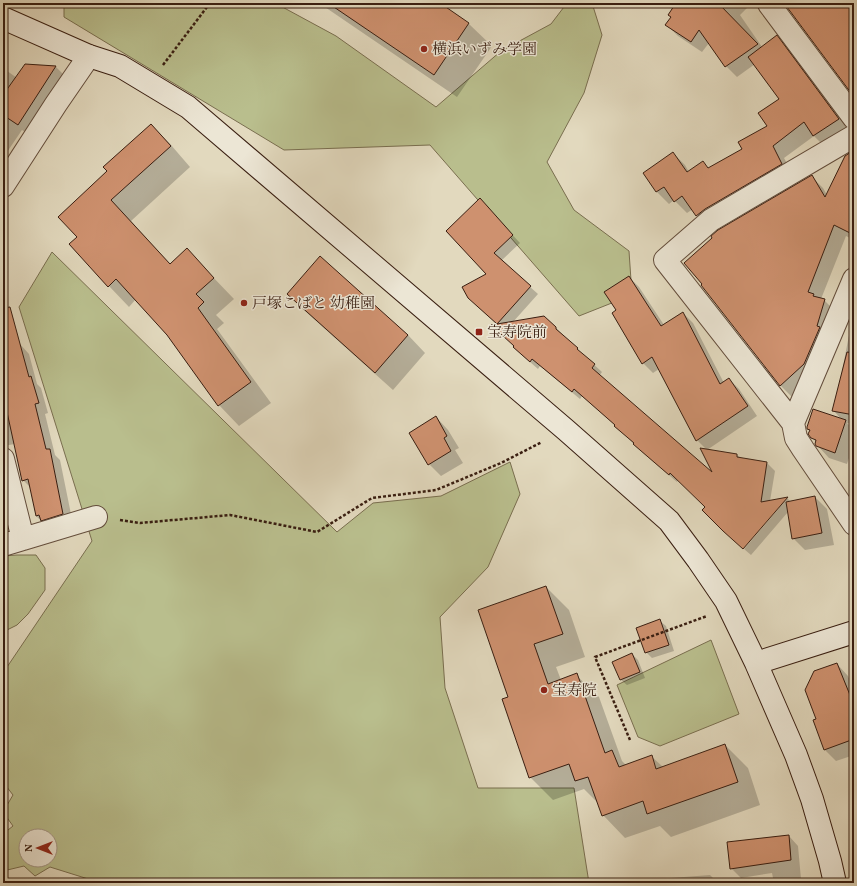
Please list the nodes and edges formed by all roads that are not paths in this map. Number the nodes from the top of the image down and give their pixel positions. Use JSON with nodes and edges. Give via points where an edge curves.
{"nodes":[{"id":1,"x":770,"y":3,"type":"edge"},
{"id":2,"x":3,"y":18,"type":"edge"},
{"id":3,"x":89,"y":56,"type":"junction"},
{"id":4,"x":854,"y":118,"type":"edge"},
{"id":5,"x":854,"y":136,"type":"edge"},
{"id":6,"x":3,"y":186,"type":"edge"},
{"id":7,"x":854,"y":279,"type":"edge"},
{"id":8,"x":849,"y":305,"type":"edge"},
{"id":9,"x":794,"y":422,"type":"junction"},
{"id":10,"x":3,"y":459,"type":"edge"},
{"id":11,"x":96,"y":518,"type":"road end"},
{"id":12,"x":854,"y":524,"type":"edge"},
{"id":13,"x":13,"y":542,"type":"edge"},
{"id":14,"x":854,"y":632,"type":"edge"},
{"id":15,"x":756,"y":663,"type":"junction"},
{"id":16,"x":835,"y":883,"type":"edge"}],
"edges":[{"from":1,"to":4,"type":"street"},
{"from":2,"to":3,"type":"street"},
{"from":3,"to":6,"type":"street"},
{"from":3,"to":15,"type":"street","via":[[120,66],[188,107],[566,430],[668,521],[726,601]]},
{"from":5,"to":9,"type":"street","via":[[711,220],[666,260]]},
{"from":7,"to":8,"type":"street"},
{"from":8,"to":9,"type":"street"},
{"from":9,"to":12,"type":"street","via":[[796,438],[802,449]]},
{"from":10,"to":13,"type":"street"},
{"from":11,"to":13,"type":"street"},
{"from":14,"to":15,"type":"street"},
{"from":15,"to":16,"type":"street","via":[[812,799]]}]}
